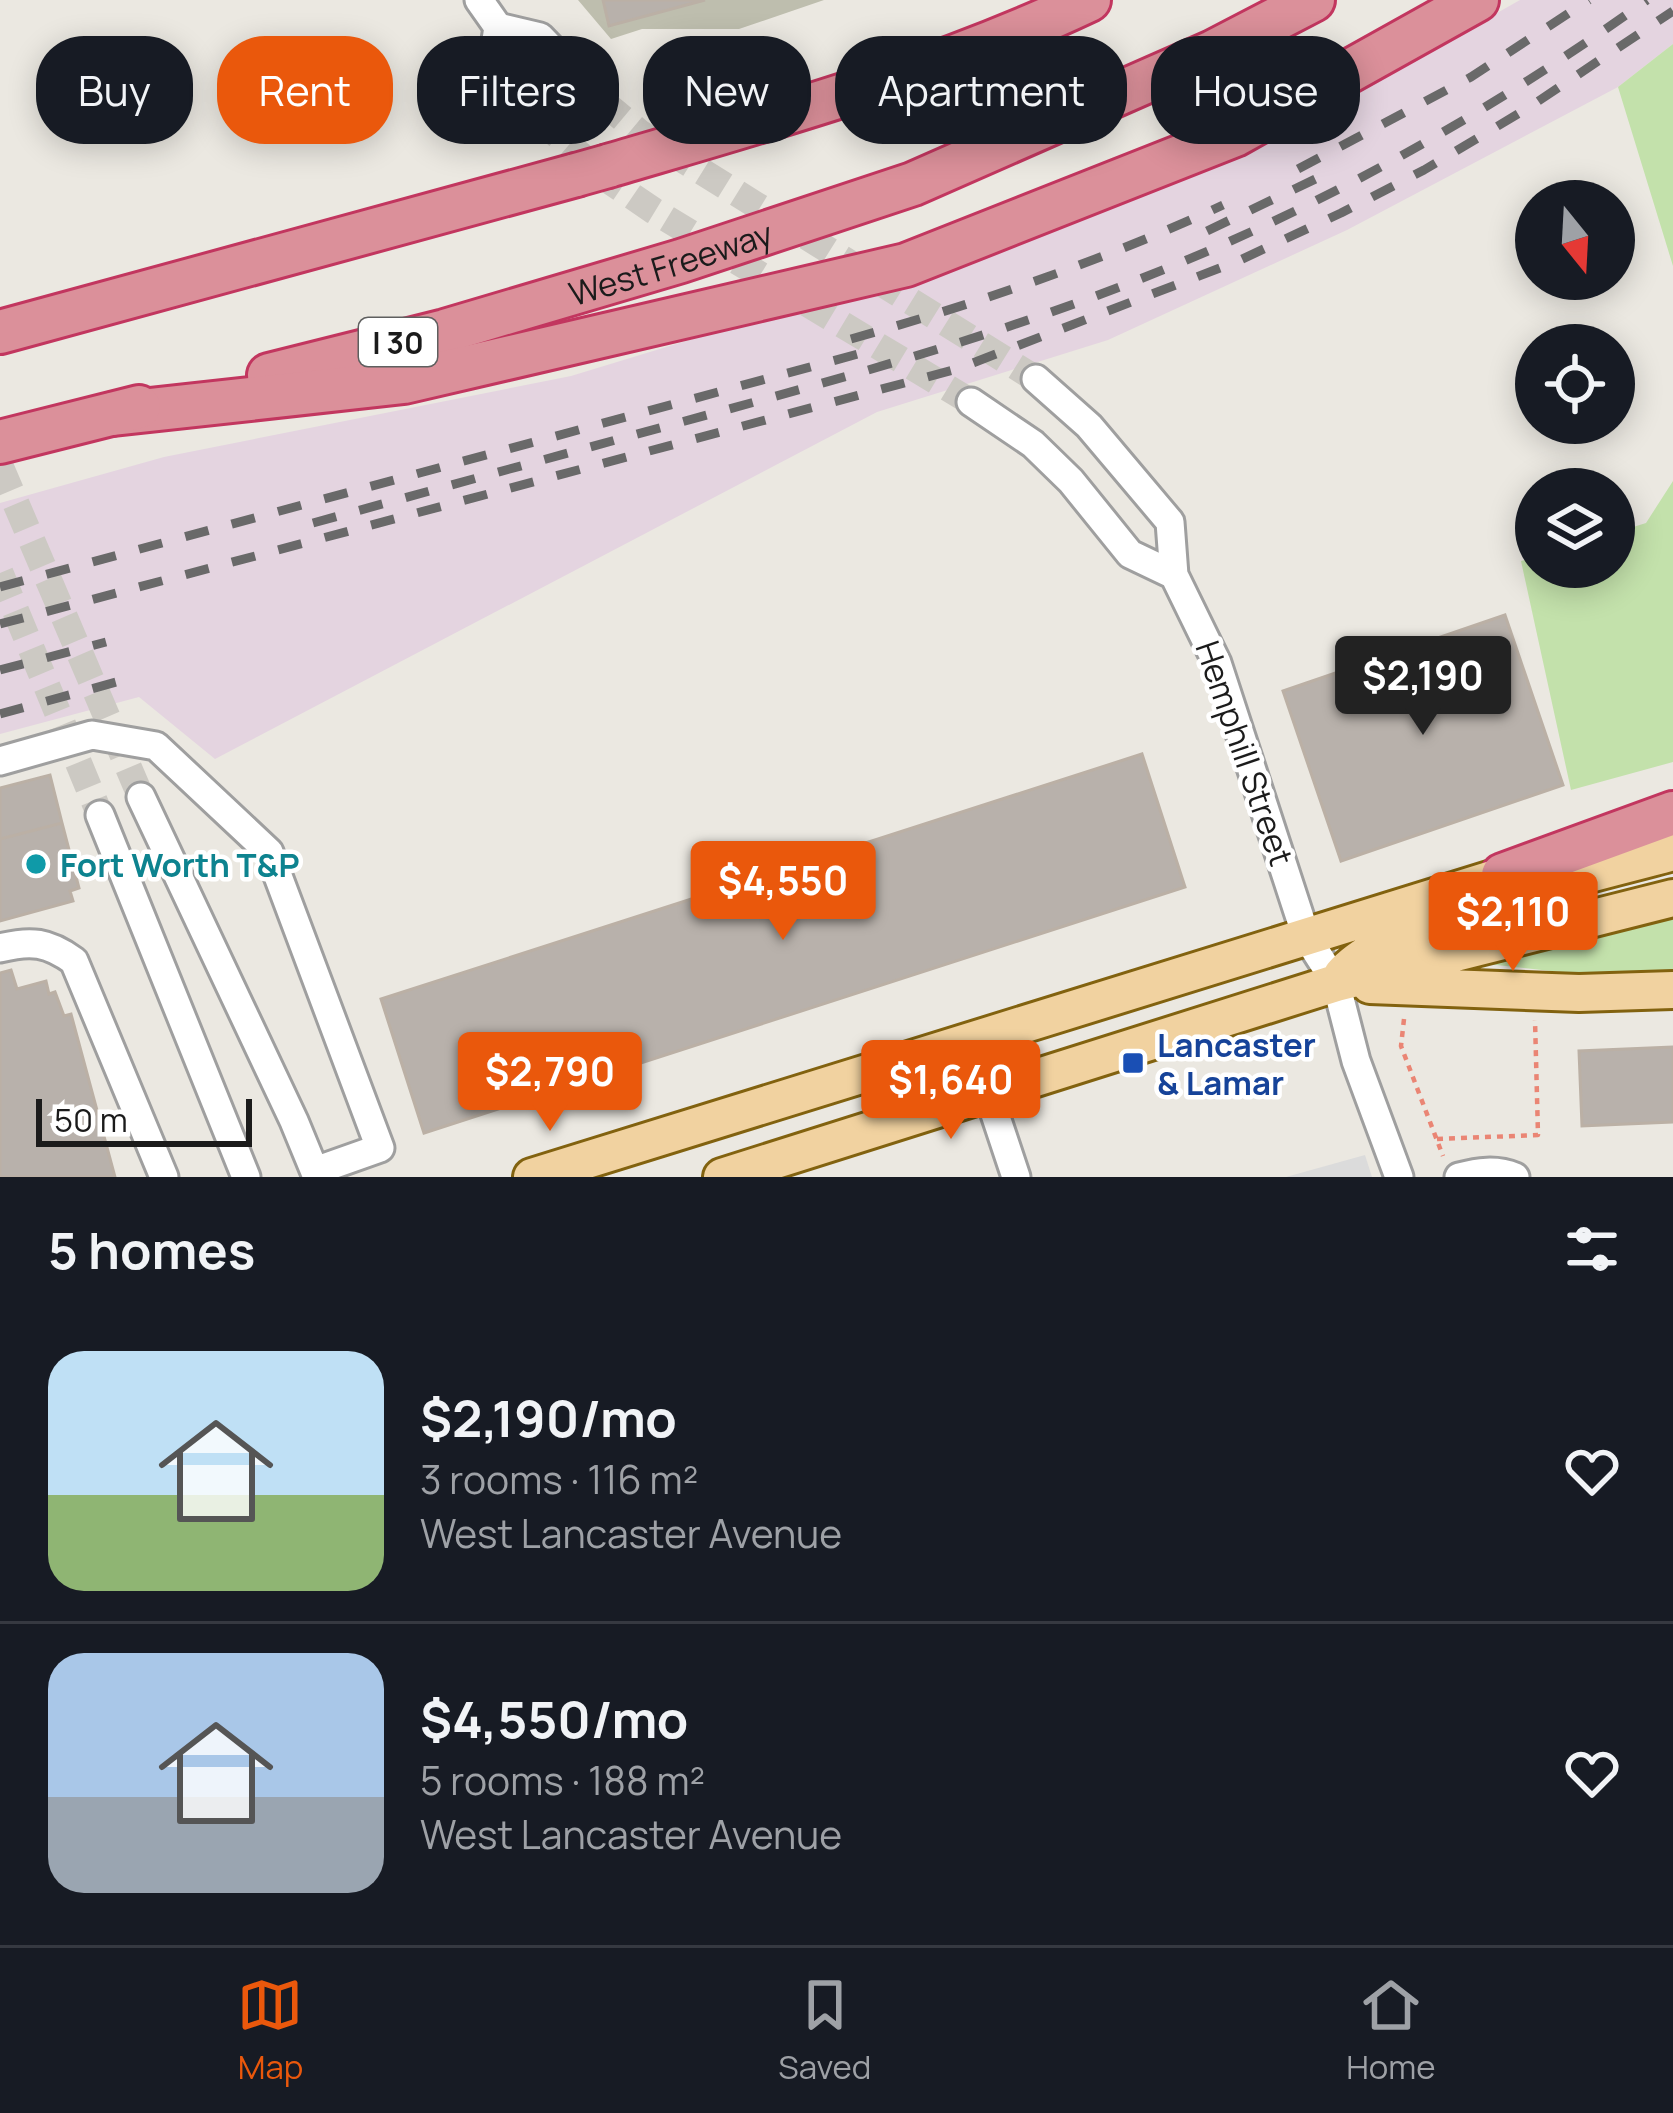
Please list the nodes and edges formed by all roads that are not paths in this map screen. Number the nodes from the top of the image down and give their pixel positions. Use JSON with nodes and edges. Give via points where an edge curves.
{"nodes":[{"id":1,"x":479,"y":0,"type":"edge"},
{"id":2,"x":1089,"y":0,"type":"edge"},
{"id":3,"x":1313,"y":0,"type":"edge"},
{"id":4,"x":1478,"y":0,"type":"edge"},
{"id":5,"x":498,"y":27,"type":"junction"},
{"id":6,"x":497,"y":36,"type":"edge"},
{"id":7,"x":536,"y":36,"type":"edge"},
{"id":8,"x":0,"y":332,"type":"edge"},
{"id":9,"x":1036,"y":379,"type":"tunnel mouth"},
{"id":10,"x":970,"y":402,"type":"tunnel mouth"},
{"id":11,"x":112,"y":414,"type":"junction"},
{"id":12,"x":0,"y":442,"type":"edge"},
{"id":13,"x":1174,"y":574,"type":"junction"},
{"id":14,"x":0,"y":761,"type":"edge"},
{"id":15,"x":141,"y":797,"type":"tunnel mouth"},
{"id":16,"x":1673,"y":813,"type":"edge"},
{"id":17,"x":100,"y":815,"type":"tunnel mouth"},
{"id":18,"x":1673,"y":829,"type":"edge"},
{"id":19,"x":1673,"y":852,"type":"edge"},
{"id":20,"x":1503,"y":874,"type":"junction"},
{"id":21,"x":1673,"y":898,"type":"edge"},
{"id":22,"x":1306,"y":936,"type":"junction"},
{"id":23,"x":0,"y":948,"type":"edge"},
{"id":24,"x":1336,"y":983,"type":"junction"},
{"id":25,"x":1673,"y":990,"type":"edge"},
{"id":26,"x":988,"y":1093,"type":"junction"},
{"id":27,"x":1451,"y":1167,"type":"edge"},
{"id":28,"x":316,"y":1174,"type":"edge"},
{"id":29,"x":164,"y":1177,"type":"edge"},
{"id":30,"x":245,"y":1177,"type":"edge"},
{"id":31,"x":532,"y":1177,"type":"edge"},
{"id":32,"x":722,"y":1177,"type":"edge"},
{"id":33,"x":1016,"y":1177,"type":"edge"},
{"id":34,"x":1399,"y":1177,"type":"edge"},
{"id":35,"x":1515,"y":1177,"type":"edge"}],
"edges":[{"from":1,"to":5,"type":"street"},
{"from":2,"to":8,"type":"highway","via":[[835,99]]},
{"from":3,"to":11,"type":"highway","name":"West Freeway","number":"I 30","via":[[913,184],[446,331]]},
{"from":4,"to":11,"type":"highway","via":[[1235,135],[906,265],[404,382]]},
{"from":5,"to":6,"type":"street"},
{"from":5,"to":7,"type":"street"},
{"from":9,"to":13,"type":"street","name":"Hemphill Street","via":[[1089,425],[1171,522]]},
{"from":10,"to":13,"type":"street","via":[[1033,444],[1130,554]]},
{"from":11,"to":12,"type":"highway","name":"West Freeway","number":"I 30"},
{"from":13,"to":22,"type":"street","name":"Hemphill Street","via":[[1217,663]]},
{"from":14,"to":28,"type":"street","via":[[92,735],[156,746],[268,852],[380,1148]]},
{"from":15,"to":28,"type":"street"},
{"from":16,"to":20,"type":"highway"},
{"from":17,"to":30,"type":"street"},
{"from":18,"to":20,"type":"main road"},
{"from":19,"to":24,"type":"main road","via":[[1396,936],[1356,959]]},
{"from":20,"to":22,"type":"main road"},
{"from":21,"to":24,"type":"main road"},
{"from":22,"to":24,"type":"street","name":"Hemphill Street"},
{"from":22,"to":31,"type":"main road"},
{"from":23,"to":29,"type":"street","via":[[50,944],[74,961]]},
{"from":24,"to":25,"type":"main road"},
{"from":24,"to":26,"type":"main road"},
{"from":24,"to":34,"type":"street","name":"Hemphill Street"},
{"from":26,"to":32,"type":"main road"},
{"from":26,"to":33,"type":"street"},
{"from":27,"to":35,"type":"street"}]}
